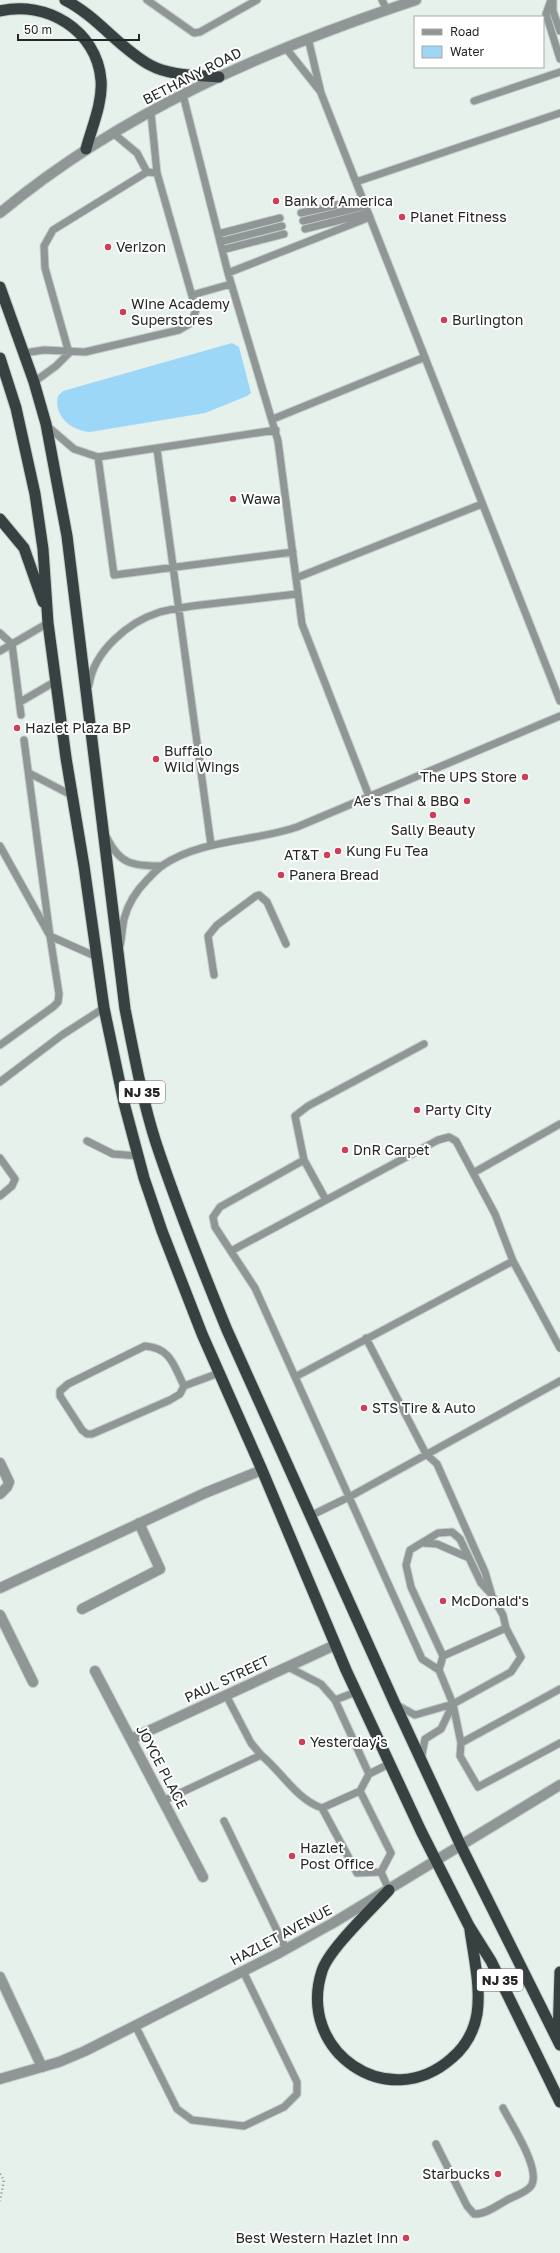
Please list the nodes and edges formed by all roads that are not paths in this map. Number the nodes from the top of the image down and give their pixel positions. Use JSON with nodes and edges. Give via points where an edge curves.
{"nodes":[{"id":1,"x":65,"y":0,"type":"edge"},
{"id":2,"x":147,"y":0,"type":"edge"},
{"id":3,"x":257,"y":0,"type":"edge"},
{"id":4,"x":382,"y":0,"type":"edge"},
{"id":5,"x":414,"y":0,"type":"edge"},
{"id":6,"x":552,"y":0,"type":"edge"},
{"id":7,"x":557,"y":0,"type":"edge"},
{"id":8,"x":560,"y":5,"type":"edge"},
{"id":9,"x":387,"y":10,"type":"junction"},
{"id":10,"x":0,"y":11,"type":"edge"},
{"id":11,"x":560,"y":31,"type":"edge"},
{"id":12,"x":308,"y":38,"type":"junction"},
{"id":13,"x":285,"y":47,"type":"junction"},
{"id":14,"x":560,"y":59,"type":"edge"},
{"id":15,"x":560,"y":72,"type":"edge"},
{"id":16,"x":219,"y":77,"type":"junction"},
{"id":17,"x":321,"y":93,"type":"junction"},
{"id":18,"x":183,"y":96,"type":"junction"},
{"id":19,"x":474,"y":100,"type":"dead end"},
{"id":20,"x":151,"y":113,"type":"junction"},
{"id":21,"x":560,"y":113,"type":"edge"},
{"id":22,"x":114,"y":133,"type":"junction"},
{"id":23,"x":86,"y":149,"type":"junction"},
{"id":24,"x":147,"y":172,"type":"junction"},
{"id":25,"x":157,"y":173,"type":"junction"},
{"id":26,"x":356,"y":182,"type":"junction"},
{"id":27,"x":366,"y":209,"type":"junction"},
{"id":28,"x":0,"y":213,"type":"edge"},
{"id":29,"x":302,"y":217,"type":"dead end"},
{"id":30,"x":280,"y":218,"type":"dead end"},
{"id":31,"x":305,"y":229,"type":"dead end"},
{"id":32,"x":218,"y":234,"type":"junction"},
{"id":33,"x":220,"y":242,"type":"junction"},
{"id":34,"x":222,"y":250,"type":"junction"},
{"id":35,"x":228,"y":272,"type":"junction"},
{"id":36,"x":231,"y":284,"type":"junction"},
{"id":37,"x":0,"y":287,"type":"edge"},
{"id":38,"x":192,"y":295,"type":"junction"},
{"id":39,"x":24,"y":353,"type":"junction"},
{"id":40,"x":69,"y":353,"type":"junction"},
{"id":41,"x":425,"y":357,"type":"junction"},
{"id":42,"x":0,"y":358,"type":"edge"},
{"id":43,"x":34,"y":382,"type":"junction"},
{"id":44,"x":273,"y":418,"type":"junction"},
{"id":45,"x":46,"y":424,"type":"junction"},
{"id":46,"x":276,"y":430,"type":"junction"},
{"id":47,"x":157,"y":449,"type":"junction"},
{"id":48,"x":98,"y":457,"type":"junction"},
{"id":49,"x":482,"y":504,"type":"junction"},
{"id":50,"x":0,"y":519,"type":"edge"},
{"id":51,"x":293,"y":552,"type":"junction"},
{"id":52,"x":173,"y":567,"type":"junction"},
{"id":53,"x":296,"y":578,"type":"junction"},
{"id":54,"x":297,"y":594,"type":"junction"},
{"id":55,"x":179,"y":608,"type":"junction"},
{"id":56,"x":48,"y":621,"type":"junction"},
{"id":57,"x":0,"y":633,"type":"edge"},
{"id":58,"x":12,"y":644,"type":"junction"},
{"id":59,"x":0,"y":651,"type":"edge"},
{"id":60,"x":56,"y":681,"type":"junction"},
{"id":61,"x":86,"y":699,"type":"junction"},
{"id":62,"x":560,"y":701,"type":"edge"},
{"id":63,"x":20,"y":702,"type":"junction"},
{"id":64,"x":21,"y":716,"type":"dead end"},
{"id":65,"x":560,"y":716,"type":"edge"},
{"id":66,"x":24,"y":740,"type":"dead end"},
{"id":67,"x":28,"y":773,"type":"junction"},
{"id":68,"x":73,"y":796,"type":"junction"},
{"id":69,"x":369,"y":796,"type":"junction"},
{"id":70,"x":102,"y":830,"type":"junction"},
{"id":71,"x":211,"y":845,"type":"junction"},
{"id":72,"x":0,"y":846,"type":"edge"},
{"id":73,"x":162,"y":866,"type":"junction"},
{"id":74,"x":50,"y":936,"type":"junction"},
{"id":75,"x":286,"y":944,"type":"dead end"},
{"id":76,"x":97,"y":957,"type":"junction"},
{"id":77,"x":118,"y":960,"type":"junction"},
{"id":78,"x":214,"y":975,"type":"dead end"},
{"id":79,"x":104,"y":1008,"type":"junction"},
{"id":80,"x":424,"y":1044,"type":"dead end"},
{"id":81,"x":0,"y":1045,"type":"edge"},
{"id":82,"x":0,"y":1082,"type":"edge"},
{"id":83,"x":560,"y":1124,"type":"edge"},
{"id":84,"x":87,"y":1141,"type":"dead end"},
{"id":85,"x":139,"y":1156,"type":"junction"},
{"id":86,"x":0,"y":1158,"type":"edge"},
{"id":87,"x":304,"y":1160,"type":"junction"},
{"id":88,"x":473,"y":1173,"type":"junction"},
{"id":89,"x":0,"y":1196,"type":"edge"},
{"id":90,"x":326,"y":1200,"type":"junction"},
{"id":91,"x":231,"y":1251,"type":"junction"},
{"id":92,"x":513,"y":1261,"type":"junction"},
{"id":93,"x":366,"y":1338,"type":"junction"},
{"id":94,"x":560,"y":1348,"type":"edge"},
{"id":95,"x":219,"y":1373,"type":"junction"},
{"id":96,"x":295,"y":1376,"type":"junction"},
{"id":97,"x":560,"y":1381,"type":"edge"},
{"id":98,"x":184,"y":1386,"type":"junction"},
{"id":99,"x":426,"y":1454,"type":"junction"},
{"id":100,"x":0,"y":1463,"type":"edge"},
{"id":101,"x":262,"y":1470,"type":"junction"},
{"id":102,"x":0,"y":1494,"type":"edge"},
{"id":103,"x":351,"y":1496,"type":"junction"},
{"id":104,"x":310,"y":1516,"type":"junction"},
{"id":105,"x":139,"y":1523,"type":"junction"},
{"id":106,"x":423,"y":1542,"type":"junction"},
{"id":107,"x":469,"y":1558,"type":"junction"},
{"id":108,"x":0,"y":1588,"type":"edge"},
{"id":109,"x":492,"y":1596,"type":"junction"},
{"id":110,"x":82,"y":1609,"type":"dead end"},
{"id":111,"x":0,"y":1615,"type":"edge"},
{"id":112,"x":506,"y":1628,"type":"junction"},
{"id":113,"x":335,"y":1645,"type":"junction"},
{"id":114,"x":442,"y":1656,"type":"junction"},
{"id":115,"x":288,"y":1667,"type":"junction"},
{"id":116,"x":438,"y":1670,"type":"junction"},
{"id":117,"x":95,"y":1671,"type":"dead end"},
{"id":118,"x":33,"y":1682,"type":"dead end"},
{"id":119,"x":560,"y":1689,"type":"edge"},
{"id":120,"x":356,"y":1692,"type":"junction"},
{"id":121,"x":226,"y":1695,"type":"junction"},
{"id":122,"x":335,"y":1700,"type":"junction"},
{"id":123,"x":395,"y":1704,"type":"junction"},
{"id":124,"x":453,"y":1704,"type":"junction"},
{"id":125,"x":131,"y":1739,"type":"junction"},
{"id":126,"x":461,"y":1743,"type":"junction"},
{"id":127,"x":560,"y":1743,"type":"edge"},
{"id":128,"x":261,"y":1755,"type":"junction"},
{"id":129,"x":421,"y":1760,"type":"junction"},
{"id":130,"x":391,"y":1763,"type":"junction"},
{"id":131,"x":369,"y":1774,"type":"junction"},
{"id":132,"x":560,"y":1785,"type":"edge"},
{"id":133,"x":360,"y":1791,"type":"junction"},
{"id":134,"x":163,"y":1801,"type":"junction"},
{"id":135,"x":322,"y":1808,"type":"junction"},
{"id":136,"x":224,"y":1821,"type":"dead end"},
{"id":137,"x":461,"y":1846,"type":"junction"},
{"id":138,"x":436,"y":1861,"type":"junction"},
{"id":139,"x":381,"y":1872,"type":"junction"},
{"id":140,"x":203,"y":1877,"type":"dead end"},
{"id":141,"x":390,"y":1890,"type":"junction"},
{"id":142,"x":469,"y":1926,"type":"junction"},
{"id":143,"x":286,"y":1949,"type":"junction"},
{"id":144,"x":243,"y":1971,"type":"junction"},
{"id":145,"x":560,"y":1972,"type":"edge"},
{"id":146,"x":0,"y":1976,"type":"edge"},
{"id":147,"x":135,"y":2026,"type":"junction"},
{"id":148,"x":559,"y":2043,"type":"edge"},
{"id":149,"x":42,"y":2067,"type":"junction"},
{"id":150,"x":0,"y":2079,"type":"edge"},
{"id":151,"x":560,"y":2102,"type":"edge"},
{"id":152,"x":503,"y":2108,"type":"dead end"},
{"id":153,"x":436,"y":2144,"type":"dead end"}],
"edges":[{"from":1,"to":16,"type":"highway","via":[[83,11],[151,65],[176,73]]},
{"from":2,"to":3,"type":"lane","via":[[194,33]]},
{"from":4,"to":9,"type":"lane"},
{"from":5,"to":9,"type":"street","name":"BETHANY ROAD"},
{"from":6,"to":11,"type":"lane"},
{"from":6,"to":14,"type":"lane","via":[[546,14]]},
{"from":7,"to":8,"type":"lane"},
{"from":9,"to":12,"type":"street","name":"BETHANY ROAD"},
{"from":10,"to":23,"type":"highway","via":[[28,8],[48,13],[64,20],[85,40],[95,58],[101,80],[100,95]]},
{"from":12,"to":13,"type":"street","name":"BETHANY ROAD"},
{"from":12,"to":17,"type":"lane"},
{"from":13,"to":16,"type":"street","name":"BETHANY ROAD"},
{"from":13,"to":17,"type":"lane"},
{"from":15,"to":19,"type":"lane"},
{"from":16,"to":18,"type":"street","name":"BETHANY ROAD"},
{"from":17,"to":26,"type":"lane"},
{"from":18,"to":20,"type":"street","name":"BETHANY ROAD"},
{"from":18,"to":32,"type":"lane"},
{"from":20,"to":22,"type":"street","name":"BETHANY ROAD"},
{"from":20,"to":25,"type":"lane"},
{"from":21,"to":26,"type":"lane"},
{"from":22,"to":23,"type":"street","name":"BETHANY ROAD"},
{"from":22,"to":24,"type":"lane","via":[[137,153]]},
{"from":23,"to":28,"type":"street","name":"BETHANY ROAD","via":[[38,181]]},
{"from":24,"to":25,"type":"lane"},
{"from":24,"to":40,"type":"lane","via":[[53,230],[44,246],[45,268]]},
{"from":25,"to":38,"type":"lane"},
{"from":26,"to":27,"type":"lane"},
{"from":27,"to":29,"type":"lane"},
{"from":27,"to":31,"type":"lane"},
{"from":27,"to":35,"type":"lane"},
{"from":27,"to":41,"type":"lane"},
{"from":30,"to":32,"type":"lane"},
{"from":32,"to":33,"type":"lane"},
{"from":33,"to":34,"type":"lane"},
{"from":33,"to":34,"type":"lane","via":[[283,230]]},
{"from":34,"to":35,"type":"lane"},
{"from":35,"to":36,"type":"lane"},
{"from":36,"to":38,"type":"lane"},
{"from":36,"to":44,"type":"lane"},
{"from":37,"to":39,"type":"highway","number":"NJ 35"},
{"from":38,"to":40,"type":"lane","via":[[196,310],[191,323],[179,330],[85,352]]},
{"from":39,"to":40,"type":"lane","via":[[44,350]]},
{"from":39,"to":43,"type":"highway","number":"NJ 35"},
{"from":40,"to":43,"type":"lane"},
{"from":41,"to":44,"type":"lane"},
{"from":41,"to":49,"type":"lane"},
{"from":42,"to":56,"type":"highway","number":"NJ 35","via":[[16,408],[35,494],[43,549]]},
{"from":43,"to":45,"type":"highway","number":"NJ 35"},
{"from":44,"to":46,"type":"lane"},
{"from":45,"to":48,"type":"lane","via":[[74,449]]},
{"from":45,"to":61,"type":"highway","number":"NJ 35","via":[[67,536]]},
{"from":46,"to":47,"type":"lane"},
{"from":46,"to":51,"type":"lane"},
{"from":47,"to":48,"type":"lane"},
{"from":47,"to":52,"type":"lane"},
{"from":48,"to":52,"type":"lane","via":[[114,575]]},
{"from":49,"to":53,"type":"lane"},
{"from":49,"to":62,"type":"lane"},
{"from":50,"to":56,"type":"highway","via":[[24,548]]},
{"from":51,"to":52,"type":"lane"},
{"from":51,"to":53,"type":"lane"},
{"from":52,"to":55,"type":"lane"},
{"from":53,"to":54,"type":"lane"},
{"from":54,"to":55,"type":"lane"},
{"from":54,"to":69,"type":"lane","via":[[303,628]]},
{"from":55,"to":61,"type":"lane","via":[[139,622],[103,651],[92,669]]},
{"from":55,"to":71,"type":"lane"},
{"from":56,"to":58,"type":"lane"},
{"from":56,"to":60,"type":"highway","number":"NJ 35"},
{"from":57,"to":58,"type":"lane"},
{"from":58,"to":59,"type":"lane"},
{"from":58,"to":63,"type":"lane"},
{"from":60,"to":63,"type":"lane"},
{"from":60,"to":68,"type":"highway","number":"NJ 35"},
{"from":61,"to":70,"type":"highway","number":"NJ 35"},
{"from":63,"to":64,"type":"lane"},
{"from":65,"to":69,"type":"lane"},
{"from":66,"to":67,"type":"lane"},
{"from":67,"to":68,"type":"lane"},
{"from":67,"to":74,"type":"lane"},
{"from":68,"to":76,"type":"highway","number":"NJ 35"},
{"from":69,"to":71,"type":"lane","via":[[284,831]]},
{"from":70,"to":73,"type":"lane","via":[[113,850],[125,861],[142,866]]},
{"from":70,"to":77,"type":"highway","number":"NJ 35"},
{"from":71,"to":73,"type":"lane"},
{"from":72,"to":74,"type":"lane"},
{"from":73,"to":77,"type":"lane","via":[[140,888],[130,904],[124,919]]},
{"from":74,"to":76,"type":"lane"},
{"from":74,"to":81,"type":"lane","via":[[58,1002]]},
{"from":75,"to":78,"type":"lane","via":[[267,902],[259,895],[252,897],[217,925],[208,936]]},
{"from":76,"to":79,"type":"highway","number":"NJ 35"},
{"from":77,"to":104,"type":"highway","number":"NJ 35","via":[[134,1058],[156,1142],[209,1287]]},
{"from":79,"to":82,"type":"lane","via":[[62,1035]]},
{"from":79,"to":85,"type":"highway","number":"NJ 35","via":[[124,1103]]},
{"from":80,"to":87,"type":"lane","via":[[308,1106],[295,1116]]},
{"from":83,"to":88,"type":"lane"},
{"from":84,"to":85,"type":"lane","via":[[113,1154]]},
{"from":85,"to":95,"type":"highway","number":"NJ 35","via":[[162,1231]]},
{"from":86,"to":89,"type":"lane","via":[[15,1179],[14,1184]]},
{"from":87,"to":90,"type":"lane"},
{"from":87,"to":91,"type":"lane","via":[[220,1207],[213,1217],[215,1227]]},
{"from":88,"to":90,"type":"lane","via":[[456,1141],[448,1137]]},
{"from":88,"to":92,"type":"lane","via":[[495,1214]]},
{"from":90,"to":91,"type":"lane"},
{"from":91,"to":96,"type":"lane","via":[[255,1288]]},
{"from":92,"to":93,"type":"lane"},
{"from":92,"to":94,"type":"lane"},
{"from":93,"to":96,"type":"lane"},
{"from":93,"to":99,"type":"lane"},
{"from":95,"to":98,"type":"lane"},
{"from":95,"to":101,"type":"highway","number":"NJ 35"},
{"from":96,"to":103,"type":"lane"},
{"from":97,"to":99,"type":"lane"},
{"from":98,"to":98,"type":"lane","via":[[169,1355],[158,1348],[145,1346],[68,1384],[60,1391],[60,1396],[82,1430],[92,1434],[170,1400],[180,1394]]},
{"from":99,"to":103,"type":"lane"},
{"from":99,"to":109,"type":"lane","via":[[437,1464],[485,1572]]},
{"from":100,"to":102,"type":"street","via":[[9,1482]]},
{"from":101,"to":105,"type":"street"},
{"from":101,"to":113,"type":"highway","number":"NJ 35"},
{"from":103,"to":104,"type":"lane"},
{"from":103,"to":116,"type":"lane","via":[[422,1659]]},
{"from":104,"to":123,"type":"highway","number":"NJ 35"},
{"from":105,"to":108,"type":"street"},
{"from":105,"to":110,"type":"street","via":[[160,1569]]},
{"from":106,"to":107,"type":"lane","via":[[437,1544]]},
{"from":106,"to":107,"type":"lane","via":[[438,1533],[452,1532],[460,1539]]},
{"from":106,"to":114,"type":"lane","via":[[410,1550],[406,1565],[411,1587]]},
{"from":107,"to":109,"type":"lane","via":[[481,1583]]},
{"from":109,"to":112,"type":"lane"},
{"from":111,"to":118,"type":"street"},
{"from":112,"to":114,"type":"lane"},
{"from":112,"to":124,"type":"lane","via":[[521,1657],[511,1672]]},
{"from":113,"to":115,"type":"street","name":"PAUL STREET"},
{"from":113,"to":120,"type":"highway","number":"NJ 35"},
{"from":114,"to":116,"type":"lane"},
{"from":115,"to":121,"type":"street","name":"PAUL STREET"},
{"from":115,"to":122,"type":"lane","via":[[322,1684]]},
{"from":116,"to":124,"type":"lane"},
{"from":117,"to":125,"type":"street","name":"JOYCE PLACE"},
{"from":119,"to":126,"type":"lane"},
{"from":120,"to":122,"type":"lane"},
{"from":120,"to":130,"type":"highway","number":"NJ 35"},
{"from":121,"to":125,"type":"street","name":"PAUL STREET"},
{"from":121,"to":128,"type":"lane","via":[[251,1743]]},
{"from":122,"to":131,"type":"lane"},
{"from":123,"to":124,"type":"lane","via":[[415,1715]]},
{"from":123,"to":129,"type":"highway","number":"NJ 35"},
{"from":124,"to":126,"type":"lane"},
{"from":124,"to":129,"type":"lane","via":[[441,1729],[425,1739]]},
{"from":125,"to":134,"type":"street","name":"JOYCE PLACE"},
{"from":126,"to":127,"type":"lane","via":[[460,1756],[478,1787]]},
{"from":128,"to":134,"type":"lane"},
{"from":128,"to":135,"type":"lane","via":[[298,1794],[311,1804]]},
{"from":129,"to":137,"type":"highway","number":"NJ 35"},
{"from":130,"to":131,"type":"lane"},
{"from":130,"to":138,"type":"highway","number":"NJ 35"},
{"from":131,"to":133,"type":"lane"},
{"from":132,"to":137,"type":"street","name":"HAZLET AVENUE"},
{"from":133,"to":135,"type":"lane"},
{"from":133,"to":139,"type":"lane","via":[[391,1853]]},
{"from":134,"to":140,"type":"street","name":"JOYCE PLACE"},
{"from":135,"to":139,"type":"lane","via":[[357,1873]]},
{"from":136,"to":143,"type":"lane"},
{"from":137,"to":138,"type":"street","name":"HAZLET AVENUE"},
{"from":137,"to":148,"type":"highway","number":"NJ 35"},
{"from":138,"to":141,"type":"street","name":"HAZLET AVENUE"},
{"from":138,"to":142,"type":"highway","number":"NJ 35"},
{"from":139,"to":141,"type":"lane"},
{"from":141,"to":142,"type":"highway","via":[[331,1955],[323,1969],[318,1987],[318,2015],[330,2043],[342,2058],[371,2076],[388,2079],[418,2078],[445,2065],[464,2045],[474,2024],[478,1994]]},
{"from":141,"to":143,"type":"street","name":"HAZLET AVENUE"},
{"from":142,"to":151,"type":"highway","number":"NJ 35","via":[[491,1961]]},
{"from":143,"to":144,"type":"street","name":"HAZLET AVENUE"},
{"from":144,"to":147,"type":"street","name":"HAZLET AVENUE"},
{"from":144,"to":147,"type":"lane","via":[[297,2082],[297,2094],[284,2107],[261,2119],[244,2126],[211,2124],[192,2120],[177,2109]]},
{"from":145,"to":148,"type":"highway"},
{"from":146,"to":149,"type":"street"},
{"from":147,"to":149,"type":"street","name":"HAZLET AVENUE","via":[[85,2051]]},
{"from":149,"to":150,"type":"street","name":"HAZLET AVENUE"},
{"from":152,"to":153,"type":"lane","via":[[533,2166],[531,2186],[524,2192],[474,2214],[466,2206]]}]}
